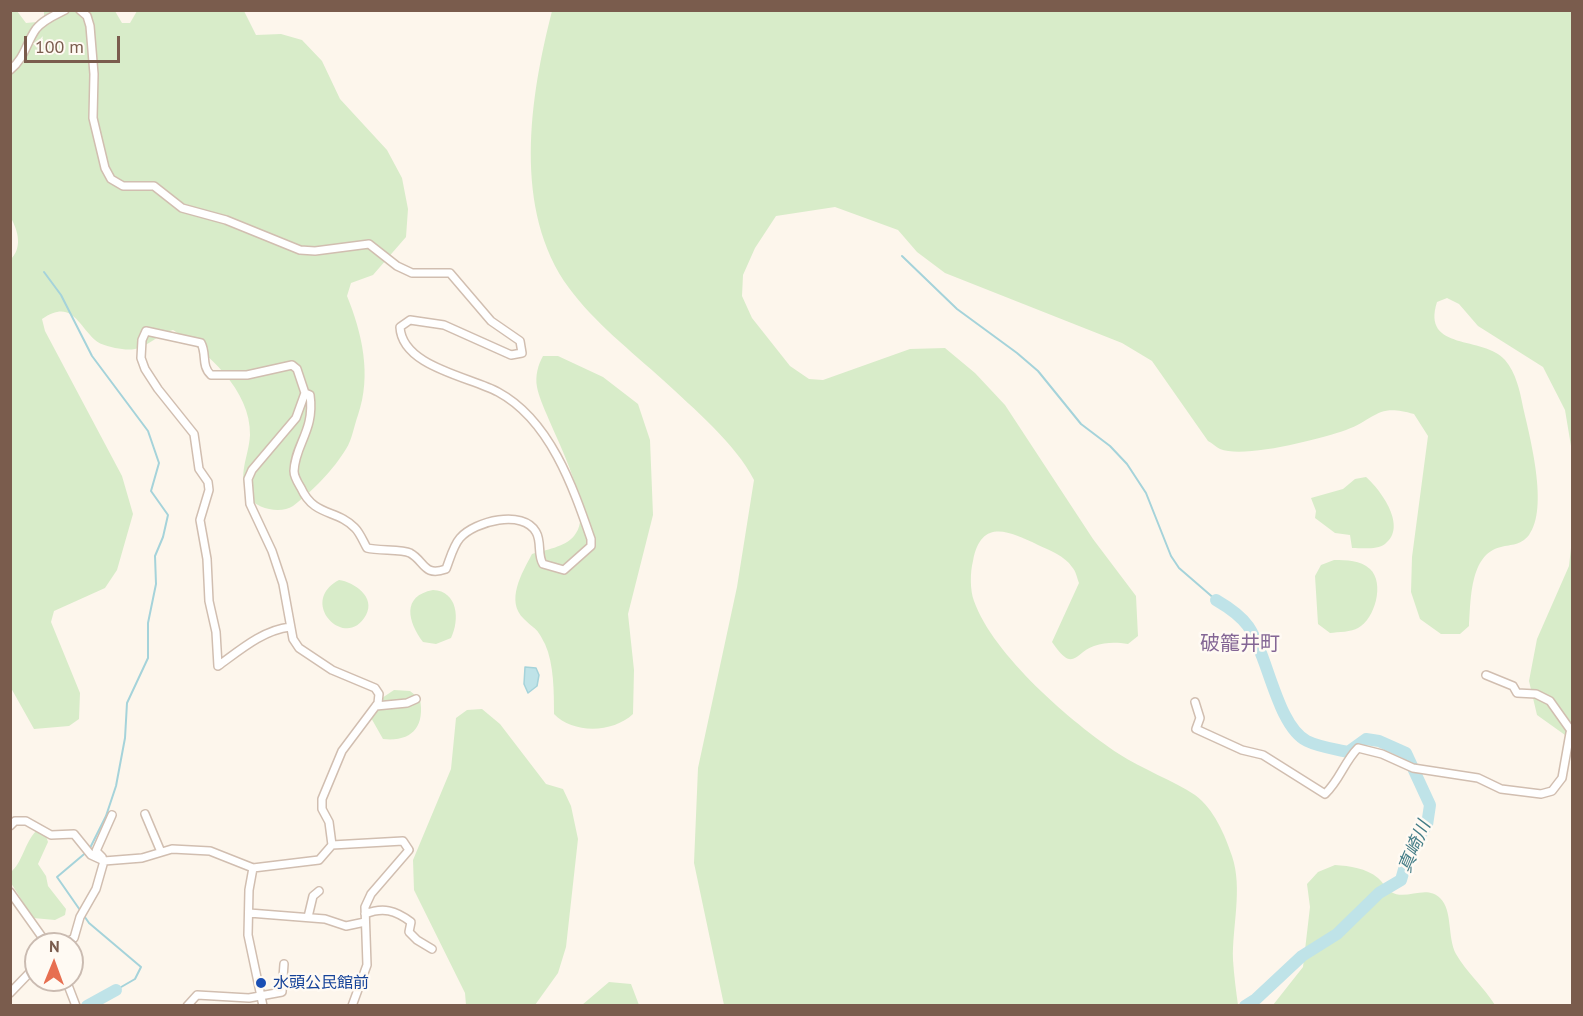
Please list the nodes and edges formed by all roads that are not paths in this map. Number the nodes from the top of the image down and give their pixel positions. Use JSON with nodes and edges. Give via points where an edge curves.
{"nodes":[{"id":1,"x":65,"y":10,"type":"edge"},
{"id":2,"x":80,"y":10,"type":"edge"},
{"id":3,"x":10,"y":70,"type":"edge"},
{"id":4,"x":305,"y":393,"type":"junction"},
{"id":5,"x":290,"y":627,"type":"junction"},
{"id":6,"x":1485,"y":675,"type":"dead end"},
{"id":7,"x":416,"y":699,"type":"dead end"},
{"id":8,"x":1195,"y":702,"type":"dead end"},
{"id":9,"x":376,"y":706,"type":"junction"},
{"id":10,"x":1572,"y":733,"type":"edge"},
{"id":11,"x":145,"y":814,"type":"dead end"},
{"id":12,"x":112,"y":815,"type":"dead end"},
{"id":13,"x":10,"y":826,"type":"edge"},
{"id":14,"x":332,"y":845,"type":"junction"},
{"id":15,"x":161,"y":852,"type":"junction"},
{"id":16,"x":102,"y":860,"type":"junction"},
{"id":17,"x":253,"y":868,"type":"junction"},
{"id":18,"x":319,"y":891,"type":"dead end"},
{"id":19,"x":10,"y":892,"type":"edge"},
{"id":20,"x":249,"y":913,"type":"junction"},
{"id":21,"x":308,"y":917,"type":"junction"},
{"id":22,"x":365,"y":918,"type":"junction"},
{"id":23,"x":38,"y":932,"type":"edge"},
{"id":24,"x":76,"y":932,"type":"edge"},
{"id":25,"x":432,"y":949,"type":"dead end"},
{"id":26,"x":284,"y":964,"type":"dead end"},
{"id":27,"x":24,"y":978,"type":"edge"},
{"id":28,"x":10,"y":993,"type":"edge"},
{"id":29,"x":263,"y":1001,"type":"edge"},
{"id":30,"x":188,"y":1005,"type":"edge"},
{"id":31,"x":352,"y":1005,"type":"edge"}],
"edges":[{"from":1,"to":3,"type":"street","via":[[36,29],[20,62]]},
{"from":2,"to":4,"type":"street","via":[[90,26],[96,137],[111,179],[123,186],[154,186],[182,208],[226,220],[300,250],[369,244],[412,273],[450,273],[491,321],[520,342],[522,353],[511,356],[452,327],[410,320],[400,327],[402,340],[432,365],[496,391],[538,426],[568,481],[591,546],[564,570],[557,569],[543,564],[536,531],[528,524],[492,520],[459,539],[446,568],[439,571],[429,570],[410,553],[367,548],[355,528],[312,506],[294,473],[311,424],[310,395]]},
{"from":4,"to":5,"type":"street","via":[[296,418],[252,470],[248,485],[250,504],[283,584]]},
{"from":4,"to":5,"type":"street","via":[[292,365],[247,375],[211,375],[205,366],[201,343],[152,331],[146,331],[142,340],[145,369],[188,422],[194,434],[199,468],[208,482],[200,520],[218,666],[277,628]]},
{"from":5,"to":9,"type":"street","via":[[299,648],[309,656],[375,688],[379,694]]},
{"from":6,"to":10,"type":"street","via":[[1513,686],[1517,693],[1536,694],[1550,701]]},
{"from":7,"to":9,"type":"street"},
{"from":8,"to":10,"type":"street","via":[[1200,718],[1196,729],[1263,755],[1325,794],[1358,748],[1413,768],[1478,778],[1501,789],[1541,794],[1552,791],[1562,778],[1566,743]]},
{"from":9,"to":14,"type":"street","via":[[342,751],[322,800]]},
{"from":11,"to":15,"type":"street"},
{"from":12,"to":16,"type":"street","via":[[96,851]]},
{"from":13,"to":16,"type":"street","via":[[15,821],[26,821],[51,835],[74,834]]},
{"from":14,"to":17,"type":"street","via":[[319,860]]},
{"from":14,"to":22,"type":"street","via":[[403,841],[408,845],[409,850],[371,894]]},
{"from":15,"to":16,"type":"street","via":[[142,858]]},
{"from":15,"to":17,"type":"street","via":[[210,850]]},
{"from":16,"to":24,"type":"street","via":[[96,889]]},
{"from":17,"to":20,"type":"street"},
{"from":18,"to":21,"type":"street","via":[[313,896]]},
{"from":19,"to":23,"type":"street"},
{"from":20,"to":21,"type":"street"},
{"from":20,"to":29,"type":"street","via":[[251,954]]},
{"from":21,"to":22,"type":"street","via":[[346,926]]},
{"from":22,"to":25,"type":"street","via":[[383,908],[402,915],[411,922],[412,936]]},
{"from":22,"to":31,"type":"street","via":[[367,965]]},
{"from":26,"to":29,"type":"street","via":[[282,992]]},
{"from":27,"to":28,"type":"street"},
{"from":29,"to":30,"type":"street","via":[[196,995]]}]}
